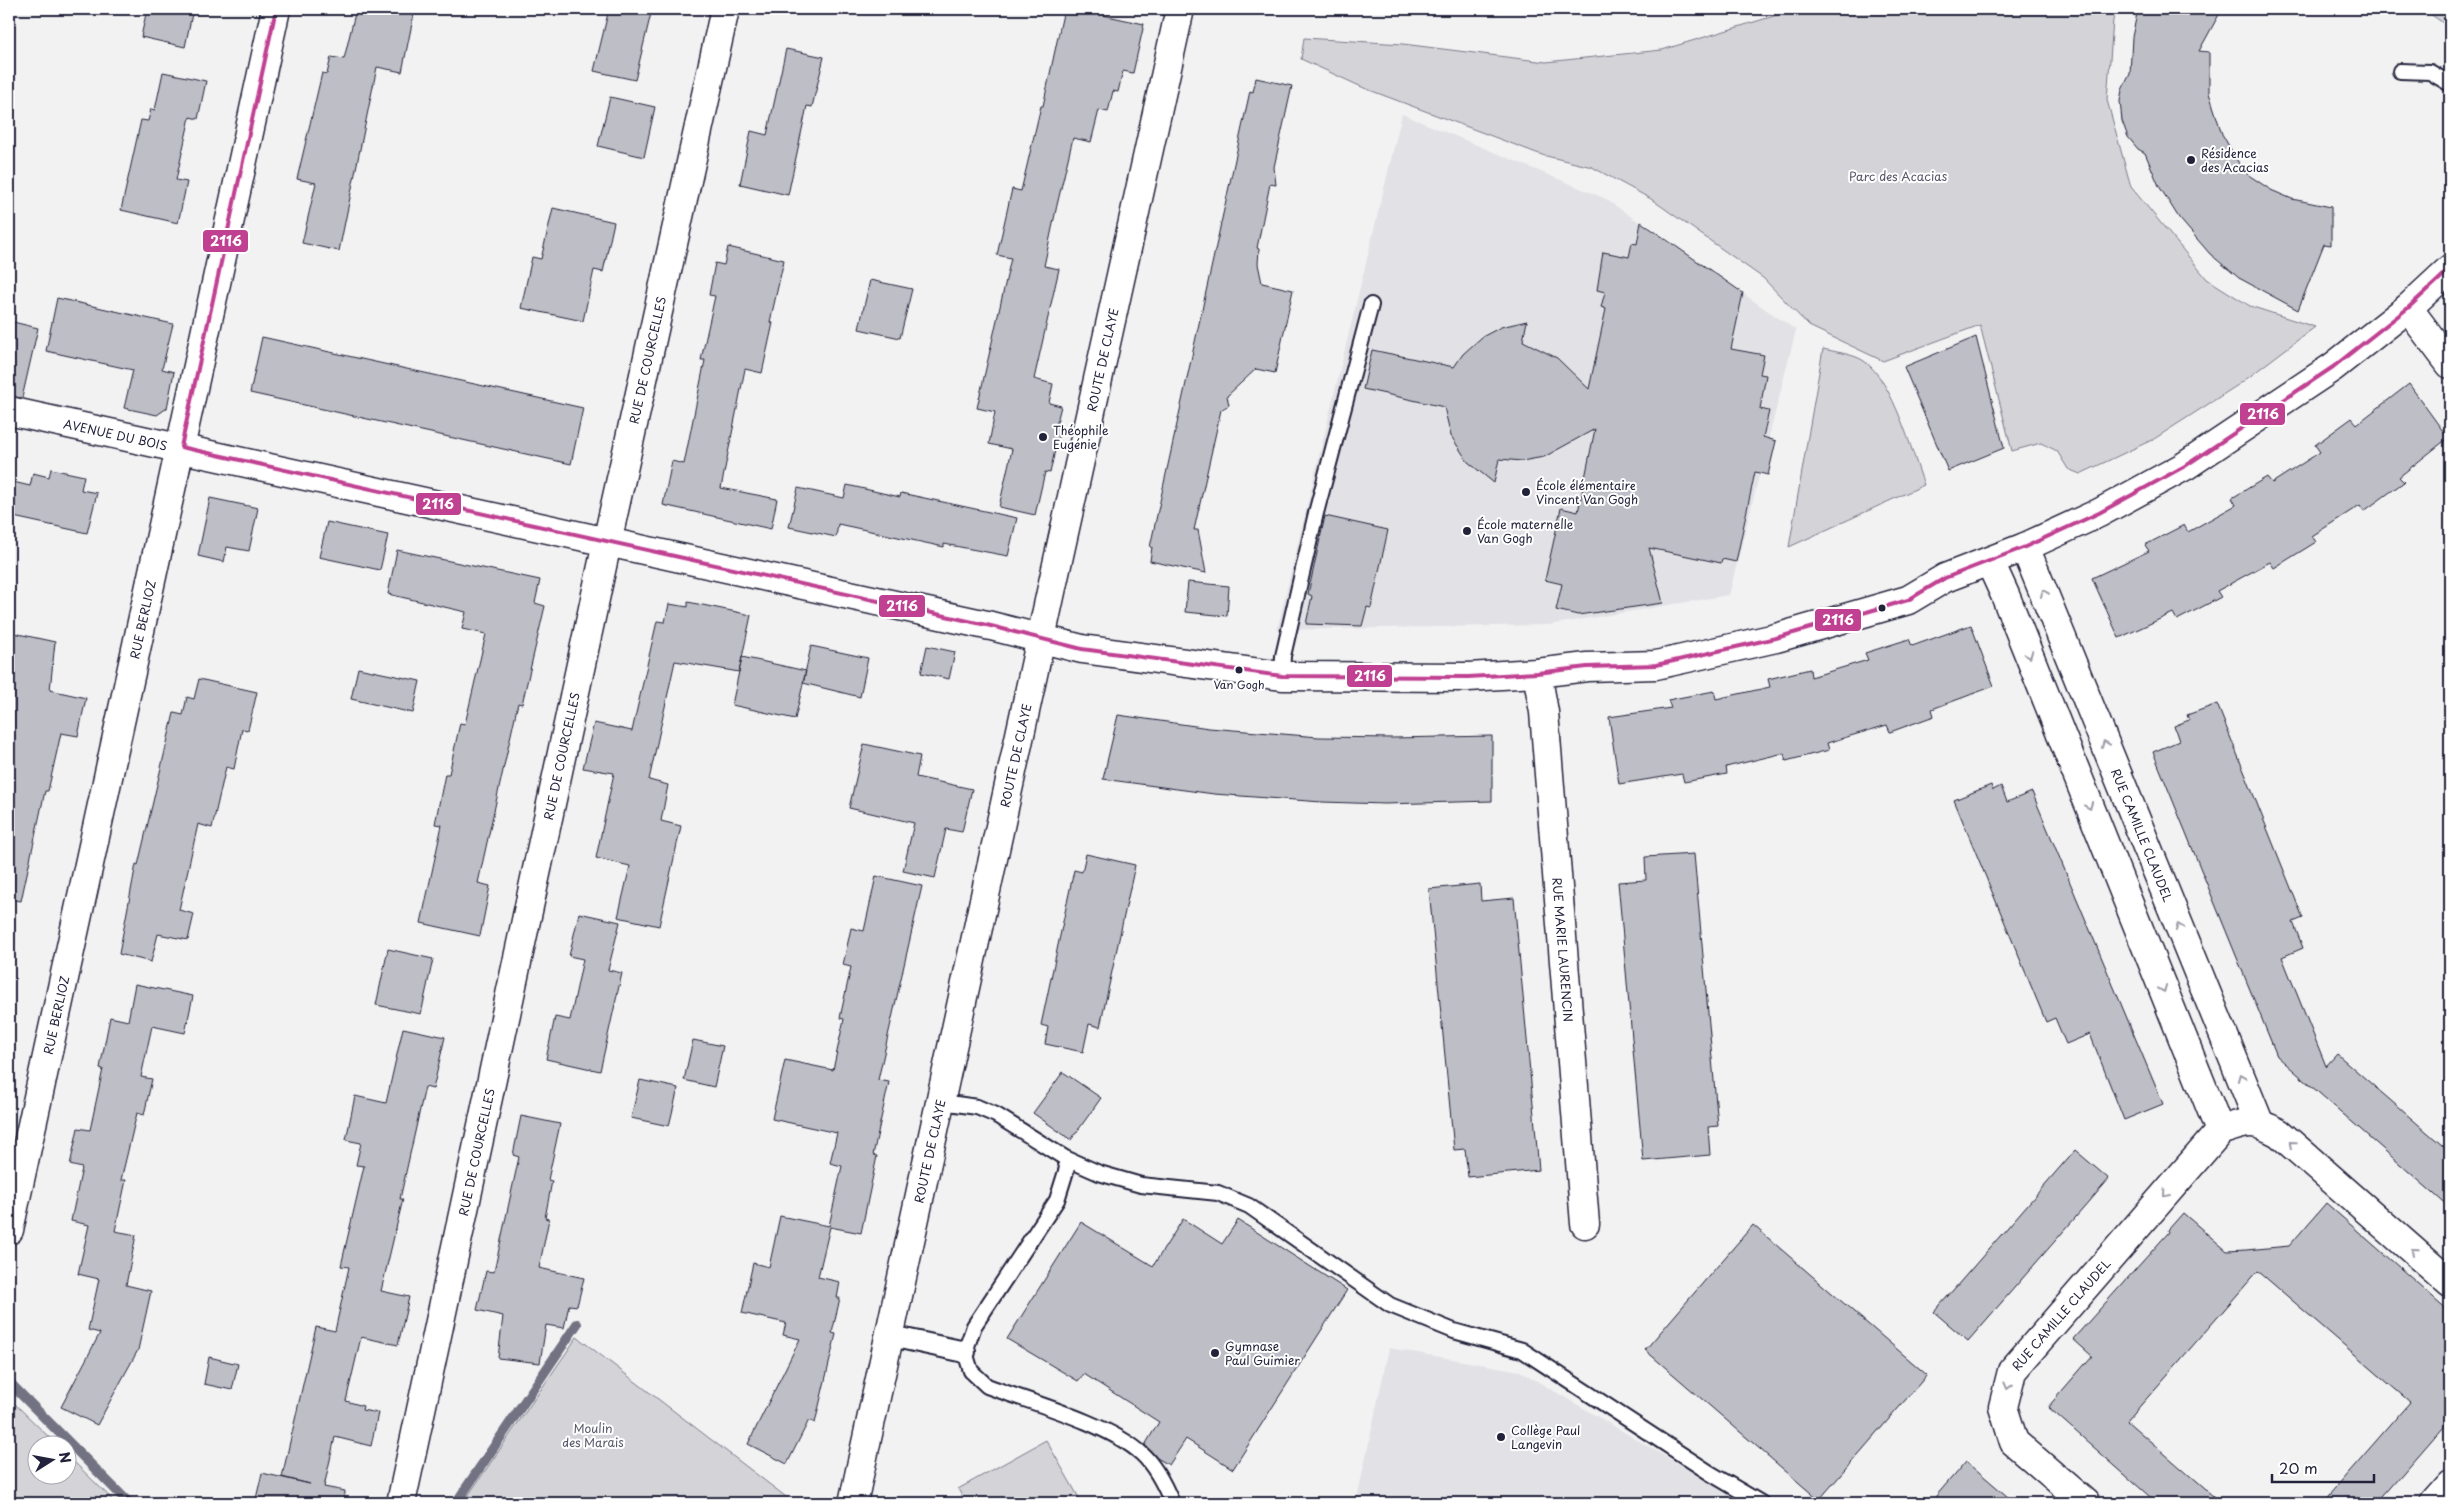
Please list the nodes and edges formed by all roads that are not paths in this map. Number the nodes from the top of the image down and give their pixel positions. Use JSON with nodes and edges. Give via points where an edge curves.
{"nodes":[{"id":1,"x":276,"y":9,"type":"edge"},
{"id":2,"x":725,"y":9,"type":"edge"},
{"id":3,"x":1180,"y":9,"type":"edge"},
{"id":4,"x":2400,"y":71,"type":"dead end"},
{"id":5,"x":2450,"y":84,"type":"edge"},
{"id":6,"x":2450,"y":269,"type":"edge"},
{"id":7,"x":1371,"y":306,"type":"dead end"},
{"id":8,"x":2408,"y":308,"type":"junction"},
{"id":9,"x":2450,"y":364,"type":"edge"},
{"id":10,"x":9,"y":411,"type":"edge"},
{"id":11,"x":181,"y":447,"type":"junction"},
{"id":12,"x":608,"y":542,"type":"junction"},
{"id":13,"x":2025,"y":547,"type":"junction"},
{"id":14,"x":1990,"y":562,"type":"junction"},
{"id":15,"x":1041,"y":638,"type":"junction"},
{"id":16,"x":1537,"y":673,"type":"junction"},
{"id":17,"x":1282,"y":676,"type":"junction"},
{"id":18,"x":942,"y":1102,"type":"junction"},
{"id":19,"x":2259,"y":1122,"type":"junction"},
{"id":20,"x":2220,"y":1131,"type":"junction"},
{"id":21,"x":1065,"y":1158,"type":"junction"},
{"id":22,"x":1585,"y":1224,"type":"dead end"},
{"id":23,"x":9,"y":1230,"type":"edge"},
{"id":24,"x":2450,"y":1283,"type":"edge"},
{"id":25,"x":891,"y":1336,"type":"junction"},
{"id":26,"x":965,"y":1352,"type":"junction"},
{"id":27,"x":2450,"y":1484,"type":"edge"},
{"id":28,"x":401,"y":1503,"type":"edge"},
{"id":29,"x":853,"y":1503,"type":"edge"},
{"id":30,"x":1172,"y":1503,"type":"edge"},
{"id":31,"x":1760,"y":1503,"type":"edge"},
{"id":32,"x":2085,"y":1503,"type":"edge"},
{"id":33,"x":2434,"y":1503,"type":"edge"}],
"edges":[{"from":1,"to":11,"type":"street","name":"RUE BERLIOZ"},
{"from":2,"to":12,"type":"street","name":"RUE DE COURCELLES"},
{"from":3,"to":15,"type":"street","name":"ROUTE DE CLAYE"},
{"from":4,"to":5,"type":"lane","via":[[2430,72]]},
{"from":6,"to":8,"type":"street","name":"AVENUE DU BOIS"},
{"from":7,"to":17,"type":"lane","via":[[1316,513],[1283,656]]},
{"from":8,"to":9,"type":"street"},
{"from":8,"to":13,"type":"street","name":"AVENUE DU BOIS","via":[[2333,367],[2185,466],[2098,513]]},
{"from":10,"to":11,"type":"street","name":"AVENUE DU BOIS"},
{"from":11,"to":12,"type":"street","name":"AVENUE DU BOIS"},
{"from":11,"to":23,"type":"street","name":"RUE BERLIOZ"},
{"from":12,"to":15,"type":"street","name":"AVENUE DU BOIS"},
{"from":12,"to":28,"type":"street","name":"RUE DE COURCELLES"},
{"from":13,"to":14,"type":"street","name":"AVENUE DU BOIS"},
{"from":19,"to":13,"type":"street","name":"RUE CAMILLE CLAUDEL","one_way":true},
{"from":14,"to":16,"type":"street","name":"AVENUE DU BOIS","via":[[1946,578],[1908,600],[1776,638],[1656,666],[1587,667]]},
{"from":14,"to":20,"type":"street","one_way":true},
{"from":15,"to":17,"type":"street","name":"AVENUE DU BOIS","via":[[1082,649]]},
{"from":15,"to":18,"type":"street","name":"ROUTE DE CLAYE"},
{"from":16,"to":17,"type":"street","name":"AVENUE DU BOIS","via":[[1468,677]]},
{"from":16,"to":22,"type":"street","name":"RUE MARIE LAURENCIN","via":[[1544,722]]},
{"from":18,"to":21,"type":"lane","via":[[977,1107],[996,1115]]},
{"from":18,"to":25,"type":"street","name":"ROUTE DE CLAYE"},
{"from":19,"to":20,"type":"street"},
{"from":24,"to":19,"type":"street","one_way":true,"via":[[2279,1133]]},
{"from":20,"to":32,"type":"street","name":"RUE CAMILLE CLAUDEL","one_way":true,"via":[[2012,1371],[2003,1407],[2014,1442]]},
{"from":21,"to":26,"type":"lane","via":[[1067,1168],[1057,1200],[974,1326]]},
{"from":21,"to":31,"type":"lane","via":[[1141,1185],[1218,1193],[1249,1206],[1390,1305],[1454,1331],[1522,1350],[1710,1474]]},
{"from":25,"to":26,"type":"street"},
{"from":25,"to":29,"type":"street","name":"ROUTE DE CLAYE"},
{"from":26,"to":30,"type":"lane","via":[[972,1371],[987,1386],[1112,1432],[1142,1454],[1162,1480]]},
{"from":27,"to":33,"type":"street"}]}
